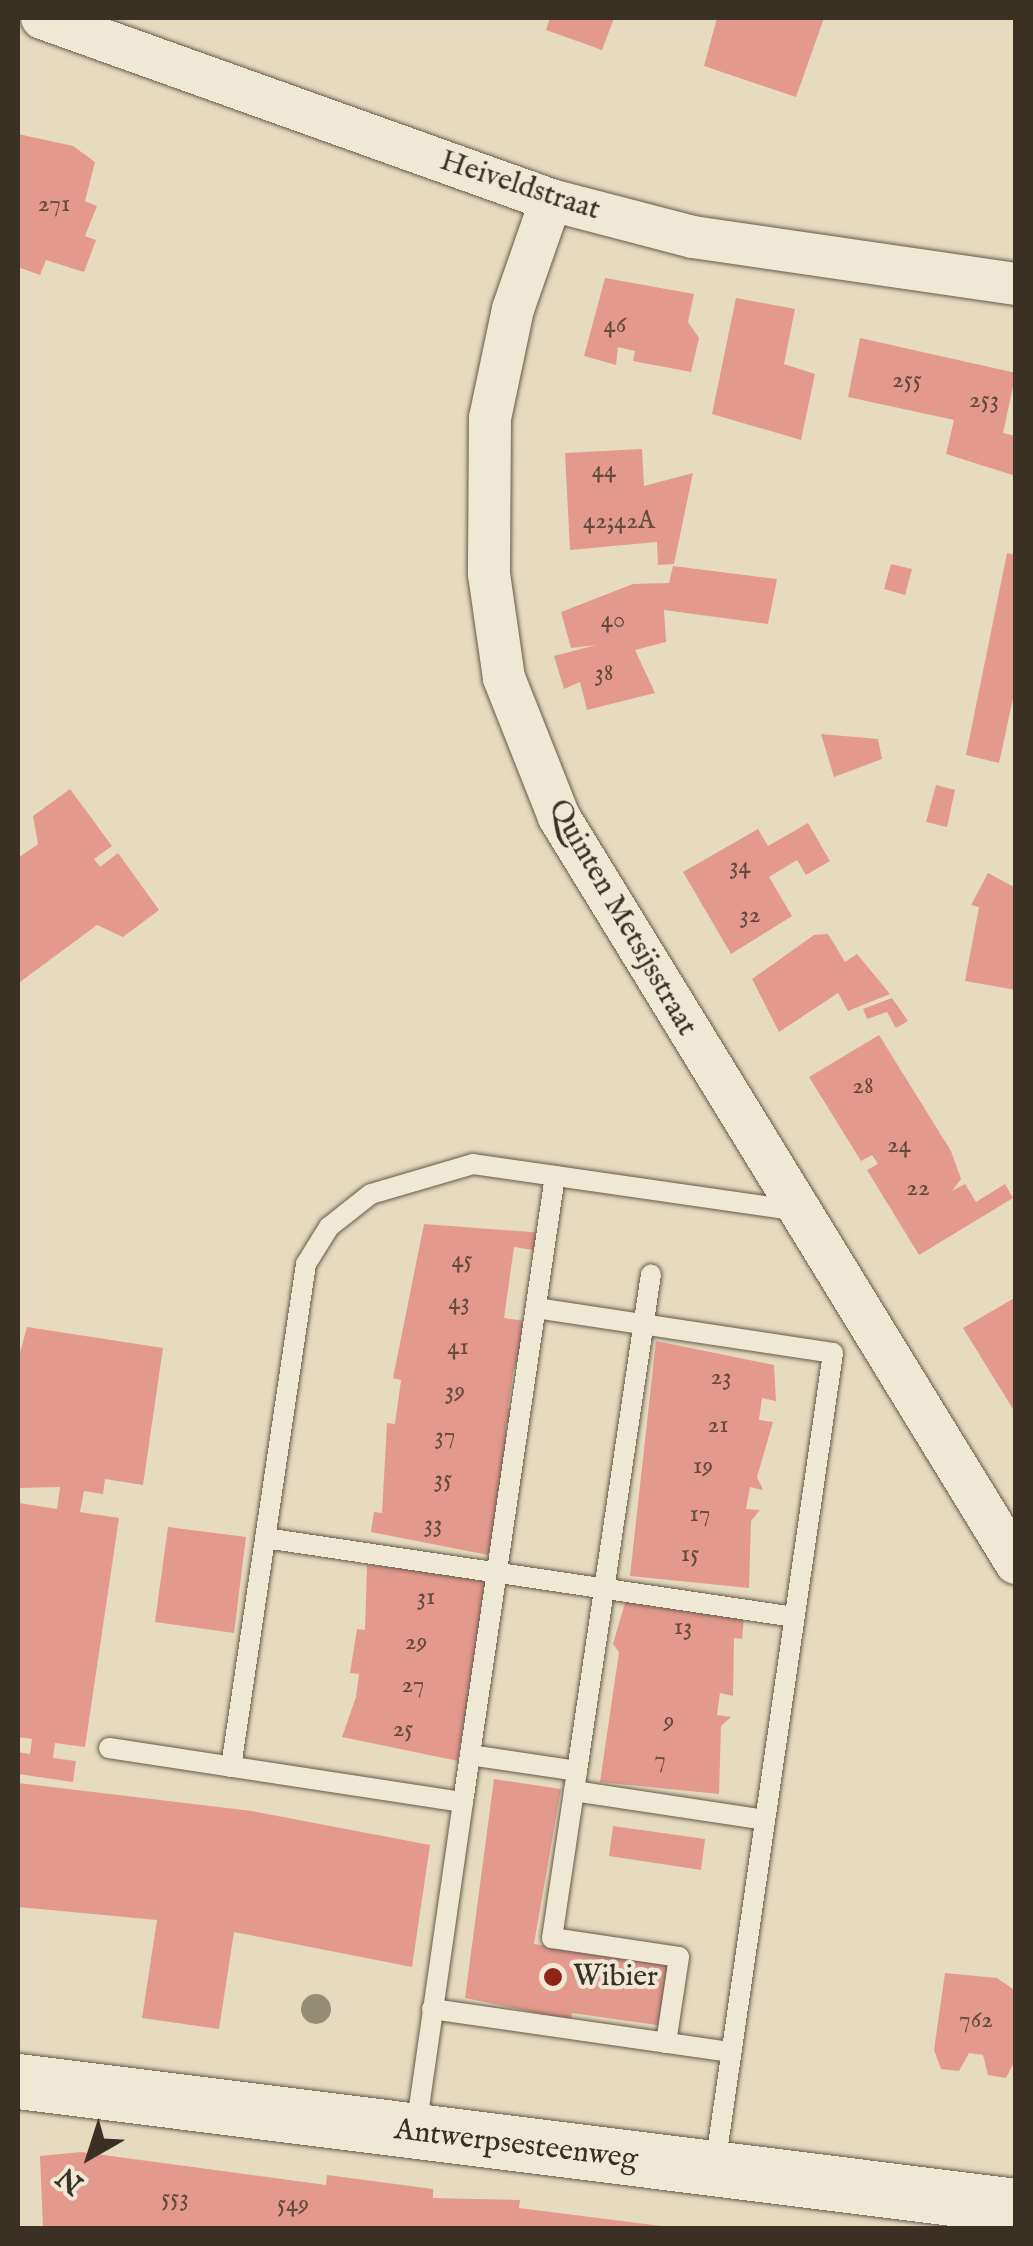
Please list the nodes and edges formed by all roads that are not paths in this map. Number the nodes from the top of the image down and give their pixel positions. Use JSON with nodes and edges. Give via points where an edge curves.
{"nodes":[{"id":1,"x":42,"y":18,"type":"edge"},
{"id":2,"x":551,"y":200,"type":"junction"},
{"id":3,"x":1016,"y":284,"type":"edge"},
{"id":4,"x":554,"y":1176,"type":"junction"},
{"id":5,"x":799,"y":1212,"type":"junction"},
{"id":6,"x":651,"y":1274,"type":"dead end"},
{"id":7,"x":536,"y":1308,"type":"junction"},
{"id":8,"x":643,"y":1324,"type":"junction"},
{"id":9,"x":265,"y":1538,"type":"junction"},
{"id":10,"x":1016,"y":1562,"type":"edge"},
{"id":11,"x":497,"y":1572,"type":"junction"},
{"id":12,"x":604,"y":1588,"type":"junction"},
{"id":13,"x":794,"y":1617,"type":"junction"},
{"id":14,"x":109,"y":1748,"type":"dead end"},
{"id":15,"x":470,"y":1755,"type":"junction"},
{"id":16,"x":232,"y":1767,"type":"junction"},
{"id":17,"x":576,"y":1781,"type":"junction"},
{"id":18,"x":463,"y":1802,"type":"junction"},
{"id":19,"x":765,"y":1820,"type":"junction"},
{"id":20,"x":432,"y":2009,"type":"junction"},
{"id":21,"x":666,"y":2043,"type":"junction"},
{"id":22,"x":731,"y":2052,"type":"junction"},
{"id":23,"x":18,"y":2081,"type":"edge"},
{"id":24,"x":415,"y":2134,"type":"junction"},
{"id":25,"x":715,"y":2168,"type":"junction"},
{"id":26,"x":1006,"y":2213,"type":"edge"}],
"edges":[{"from":1,"to":2,"type":"street","name":"Heiveldstraat"},
{"from":2,"to":3,"type":"street","name":"Heiveldstraat","via":[[693,237]]},
{"from":2,"to":5,"type":"street","name":"Quinten Metsijsstraat","via":[[513,309],[490,418],[489,574],[504,678],[559,817]]},
{"from":4,"to":5,"type":"lane"},
{"from":4,"to":7,"type":"lane"},
{"from":4,"to":9,"type":"lane","via":[[472,1164],[425,1174],[370,1194],[329,1228],[306,1264]]},
{"from":5,"to":10,"type":"street","name":"Quinten Metsijsstraat"},
{"from":6,"to":8,"type":"lane"},
{"from":7,"to":8,"type":"lane"},
{"from":7,"to":11,"type":"lane"},
{"from":8,"to":12,"type":"lane"},
{"from":8,"to":13,"type":"lane","via":[[833,1353]]},
{"from":9,"to":11,"type":"lane"},
{"from":9,"to":16,"type":"lane"},
{"from":11,"to":12,"type":"lane"},
{"from":11,"to":15,"type":"lane"},
{"from":12,"to":13,"type":"lane"},
{"from":12,"to":17,"type":"lane"},
{"from":13,"to":19,"type":"lane"},
{"from":14,"to":16,"type":"lane"},
{"from":15,"to":17,"type":"lane"},
{"from":15,"to":18,"type":"lane"},
{"from":16,"to":18,"type":"lane"},
{"from":17,"to":19,"type":"lane"},
{"from":17,"to":21,"type":"lane","via":[[552,1938],[679,1957]]},
{"from":18,"to":20,"type":"lane"},
{"from":19,"to":22,"type":"lane"},
{"from":20,"to":21,"type":"lane"},
{"from":20,"to":24,"type":"lane"},
{"from":21,"to":22,"type":"lane"},
{"from":22,"to":25,"type":"lane"},
{"from":23,"to":24,"type":"main road","name":"Antwerpsesteenweg"},
{"from":24,"to":25,"type":"main road","name":"Antwerpsesteenweg"},
{"from":25,"to":26,"type":"main road","name":"Antwerpsesteenweg"}]}
